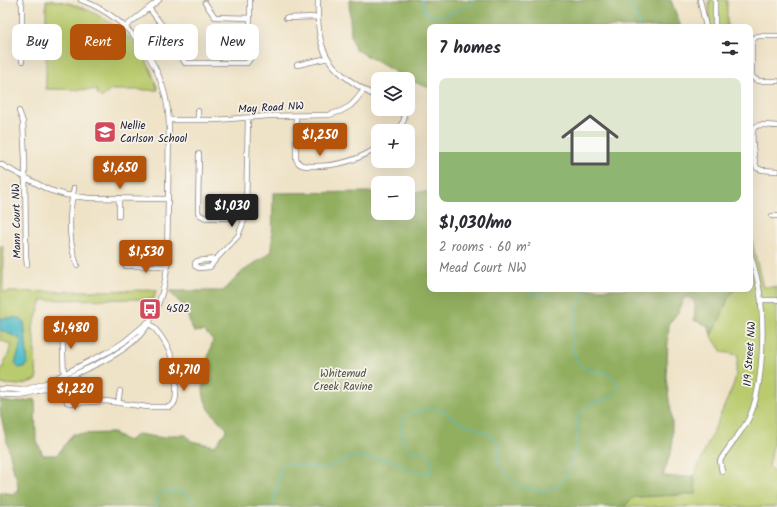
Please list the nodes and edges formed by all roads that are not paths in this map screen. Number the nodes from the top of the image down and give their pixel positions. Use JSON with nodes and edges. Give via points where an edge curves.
{"nodes":[{"id":1,"x":81,"y":0,"type":"edge"},
{"id":2,"x":159,"y":0,"type":"edge"},
{"id":3,"x":250,"y":0,"type":"edge"},
{"id":4,"x":318,"y":0,"type":"edge"},
{"id":5,"x":700,"y":0,"type":"edge"},
{"id":6,"x":715,"y":0,"type":"edge"},
{"id":7,"x":22,"y":2,"type":"edge"},
{"id":8,"x":205,"y":3,"type":"dead end"},
{"id":9,"x":149,"y":8,"type":"junction"},
{"id":10,"x":317,"y":17,"type":"junction"},
{"id":11,"x":250,"y":18,"type":"junction"},
{"id":12,"x":286,"y":18,"type":"dead end"},
{"id":13,"x":121,"y":24,"type":"edge"},
{"id":14,"x":705,"y":24,"type":"edge"},
{"id":15,"x":715,"y":24,"type":"edge"},
{"id":16,"x":126,"y":26,"type":"edge"},
{"id":17,"x":126,"y":28,"type":"edge"},
{"id":18,"x":777,"y":36,"type":"edge"},
{"id":19,"x":753,"y":41,"type":"edge"},
{"id":20,"x":328,"y":58,"type":"junction"},
{"id":21,"x":22,"y":61,"type":"dead end"},
{"id":22,"x":297,"y":65,"type":"dead end"},
{"id":23,"x":753,"y":78,"type":"edge"},
{"id":24,"x":777,"y":81,"type":"edge"},
{"id":25,"x":364,"y":90,"type":"junction"},
{"id":26,"x":371,"y":94,"type":"edge"},
{"id":27,"x":19,"y":111,"type":"dead end"},
{"id":28,"x":198,"y":111,"type":"dead end"},
{"id":29,"x":296,"y":116,"type":"junction"},
{"id":30,"x":248,"y":118,"type":"junction"},
{"id":31,"x":168,"y":120,"type":"junction"},
{"id":32,"x":198,"y":120,"type":"junction"},
{"id":33,"x":777,"y":126,"type":"edge"},
{"id":34,"x":371,"y":151,"type":"edge"},
{"id":35,"x":199,"y":154,"type":"dead end"},
{"id":36,"x":0,"y":164,"type":"edge"},
{"id":37,"x":777,"y":171,"type":"edge"},
{"id":38,"x":25,"y":177,"type":"junction"},
{"id":39,"x":74,"y":188,"type":"dead end"},
{"id":40,"x":72,"y":196,"type":"junction"},
{"id":41,"x":119,"y":198,"type":"junction"},
{"id":42,"x":168,"y":199,"type":"junction"},
{"id":43,"x":119,"y":216,"type":"dead end"},
{"id":44,"x":245,"y":218,"type":"junction"},
{"id":45,"x":216,"y":259,"type":"dead end"},
{"id":46,"x":27,"y":265,"type":"dead end"},
{"id":47,"x":77,"y":265,"type":"dead end"},
{"id":48,"x":126,"y":266,"type":"dead end"},
{"id":49,"x":167,"y":266,"type":"junction"},
{"id":50,"x":753,"y":266,"type":"edge"},
{"id":51,"x":761,"y":300,"type":"junction"},
{"id":52,"x":777,"y":300,"type":"edge"},
{"id":53,"x":148,"y":322,"type":"junction"},
{"id":54,"x":62,"y":326,"type":"dead end"},
{"id":55,"x":64,"y":374,"type":"junction"},
{"id":56,"x":64,"y":380,"type":"junction"},
{"id":57,"x":0,"y":389,"type":"edge"},
{"id":58,"x":120,"y":391,"type":"dead end"},
{"id":59,"x":0,"y":394,"type":"edge"},
{"id":60,"x":118,"y":403,"type":"junction"},
{"id":61,"x":722,"y":472,"type":"dead end"}],
"edges":[{"from":1,"to":13,"type":"street"},
{"from":2,"to":9,"type":"street"},
{"from":3,"to":11,"type":"street"},
{"from":4,"to":10,"type":"street"},
{"from":5,"to":14,"type":"street"},
{"from":6,"to":15,"type":"street"},
{"from":7,"to":21,"type":"street"},
{"from":8,"to":11,"type":"street","via":[[215,16]]},
{"from":9,"to":11,"type":"street","via":[[170,36],[183,61],[188,63],[248,62]]},
{"from":9,"to":16,"type":"street"},
{"from":10,"to":12,"type":"street"},
{"from":10,"to":20,"type":"street","via":[[319,36]]},
{"from":17,"to":31,"type":"street","via":[[144,48],[155,68],[164,94]]},
{"from":18,"to":19,"type":"street","via":[[760,36]]},
{"from":20,"to":22,"type":"street"},
{"from":20,"to":25,"type":"street","via":[[344,77]]},
{"from":23,"to":24,"type":"street","via":[[759,81]]},
{"from":25,"to":26,"type":"street"},
{"from":25,"to":29,"type":"street","name":"May Road NW","via":[[353,103],[338,112]]},
{"from":27,"to":38,"type":"street","name":"Mann Court NW"},
{"from":28,"to":32,"type":"street"},
{"from":29,"to":30,"type":"street","name":"May Road NW"},
{"from":29,"to":34,"type":"street","via":[[296,158],[300,165],[322,166],[342,163]]},
{"from":30,"to":32,"type":"street","name":"May Road NW"},
{"from":30,"to":44,"type":"street"},
{"from":31,"to":32,"type":"street","name":"May Road NW"},
{"from":31,"to":42,"type":"street"},
{"from":33,"to":37,"type":"street","via":[[760,126],[754,128],[753,134],[758,169]]},
{"from":35,"to":44,"type":"street","via":[[200,215],[206,218]]},
{"from":36,"to":38,"type":"street"},
{"from":38,"to":40,"type":"street","via":[[49,190]]},
{"from":38,"to":46,"type":"street","name":"Mann Court NW"},
{"from":39,"to":40,"type":"street"},
{"from":40,"to":41,"type":"street"},
{"from":40,"to":47,"type":"street","via":[[71,245]]},
{"from":41,"to":42,"type":"street"},
{"from":41,"to":43,"type":"street"},
{"from":42,"to":49,"type":"street"},
{"from":44,"to":45,"type":"street","via":[[238,236]]},
{"from":48,"to":49,"type":"street"},
{"from":49,"to":53,"type":"street","via":[[161,297]]},
{"from":50,"to":51,"type":"street","name":"119 Street NW"},
{"from":51,"to":52,"type":"street"},
{"from":51,"to":61,"type":"street","name":"119 Street NW","via":[[759,380],[743,430],[720,461]]},
{"from":53,"to":55,"type":"street","via":[[110,351]]},
{"from":53,"to":56,"type":"street","via":[[144,330],[121,350]]},
{"from":53,"to":60,"type":"street","via":[[160,334],[172,359],[176,377],[175,402],[168,408]]},
{"from":54,"to":55,"type":"street"},
{"from":55,"to":56,"type":"street"},
{"from":55,"to":57,"type":"street","via":[[29,389]]},
{"from":56,"to":59,"type":"street","via":[[30,393]]},
{"from":56,"to":60,"type":"street","via":[[66,401]]},
{"from":58,"to":60,"type":"street"}]}
